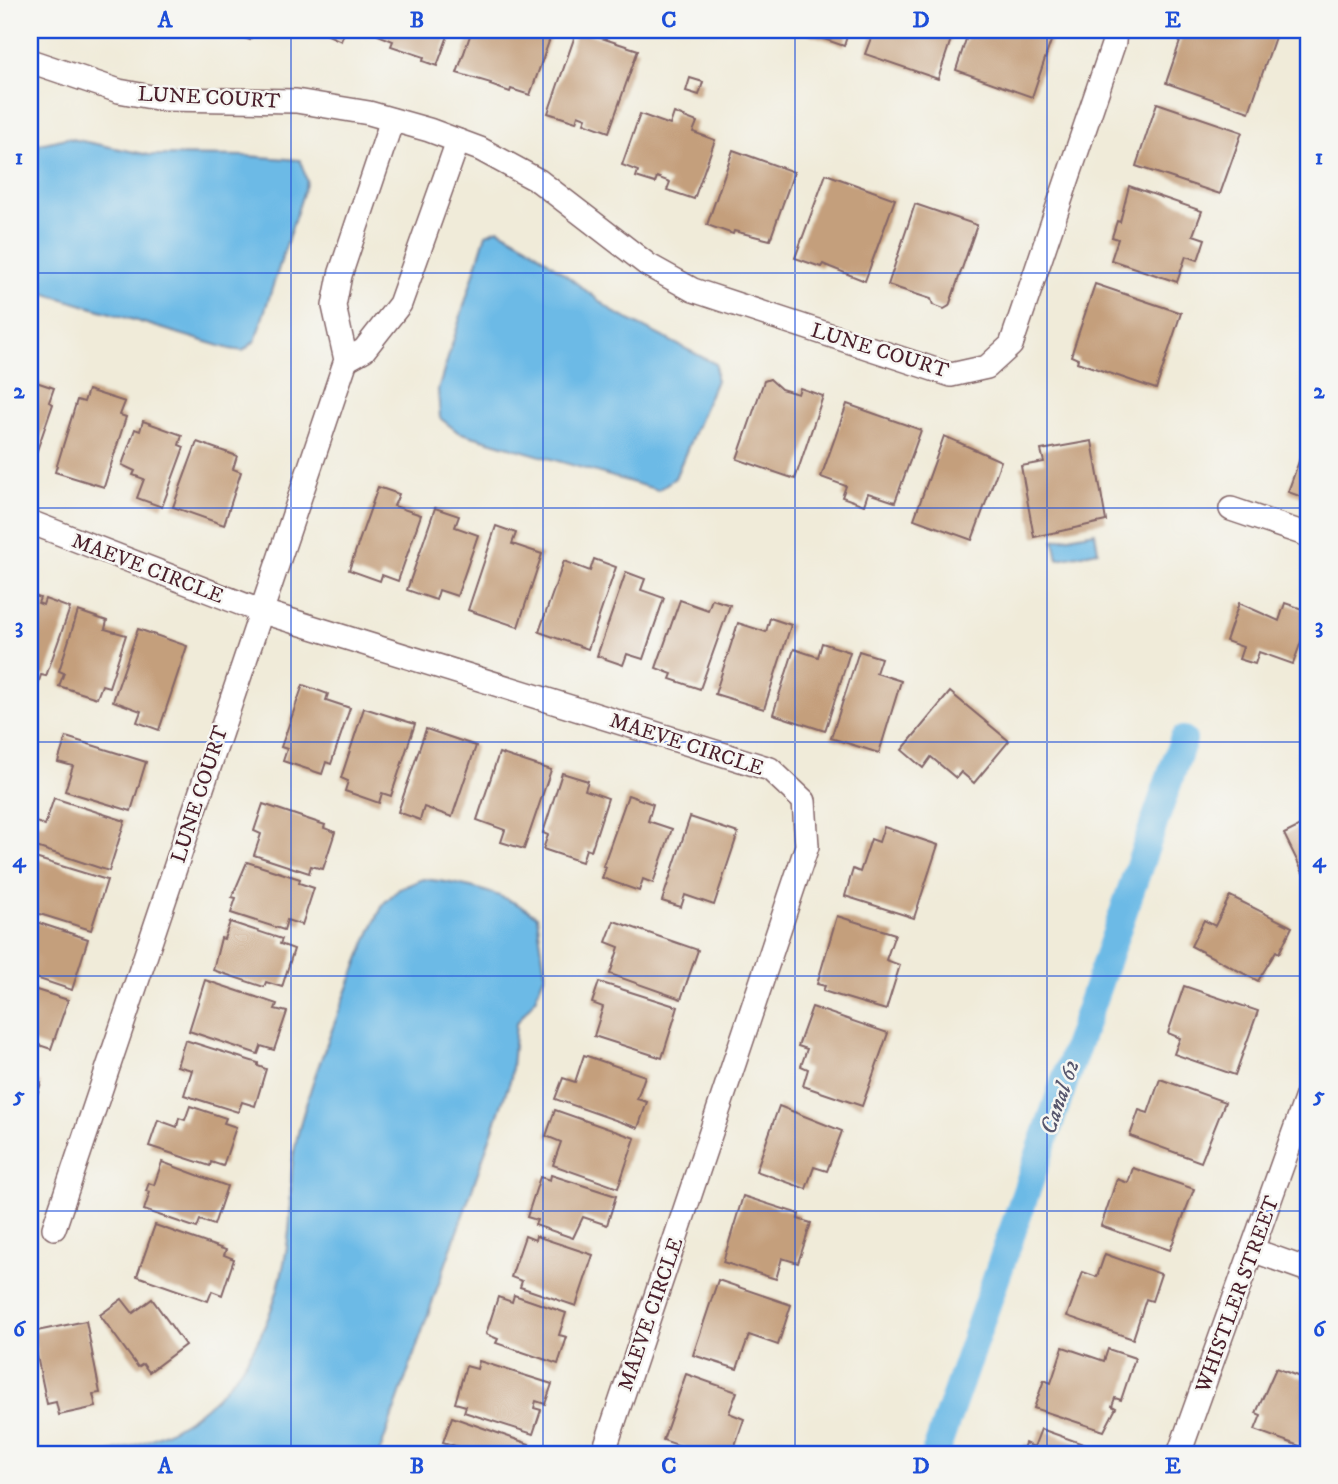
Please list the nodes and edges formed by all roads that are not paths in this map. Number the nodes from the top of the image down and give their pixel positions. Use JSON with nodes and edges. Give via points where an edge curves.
{"nodes":[{"id":1,"x":1115,"y":30,"type":"edge"},
{"id":2,"x":30,"y":61,"type":"edge"},
{"id":3,"x":392,"y":120,"type":"junction"},
{"id":4,"x":457,"y":141,"type":"junction"},
{"id":5,"x":346,"y":360,"type":"junction"},
{"id":6,"x":1231,"y":509,"type":"dead end"},
{"id":7,"x":30,"y":522,"type":"edge"},
{"id":8,"x":1308,"y":535,"type":"edge"},
{"id":9,"x":260,"y":611,"type":"junction"},
{"id":10,"x":1308,"y":1093,"type":"edge"},
{"id":11,"x":54,"y":1228,"type":"dead end"},
{"id":12,"x":1252,"y":1250,"type":"junction"},
{"id":13,"x":1308,"y":1270,"type":"edge"},
{"id":14,"x":603,"y":1454,"type":"edge"},
{"id":15,"x":1179,"y":1454,"type":"edge"}],
"edges":[{"from":1,"to":4,"type":"street","name":"LUNE COURT","via":[[1011,345],[988,367],[951,375],[693,290],[648,265],[539,180]]},
{"from":2,"to":3,"type":"street","name":"LUNE COURT","via":[[119,91],[162,99],[296,101]]},
{"from":3,"to":4,"type":"street","name":"LUNE COURT"},
{"from":3,"to":5,"type":"street","via":[[340,275],[334,306]]},
{"from":4,"to":5,"type":"street","via":[[400,304],[364,349]]},
{"from":5,"to":9,"type":"street","name":"LUNE COURT"},
{"from":6,"to":8,"type":"street"},
{"from":7,"to":9,"type":"street","name":"MAEVE CIRCLE"},
{"from":9,"to":11,"type":"street","name":"LUNE COURT"},
{"from":9,"to":14,"type":"street","name":"MAEVE CIRCLE","via":[[770,769],[804,802],[807,846]]},
{"from":10,"to":12,"type":"street","name":"WHISTLER STREET"},
{"from":12,"to":13,"type":"street"},
{"from":12,"to":15,"type":"street","name":"WHISTLER STREET"}]}
